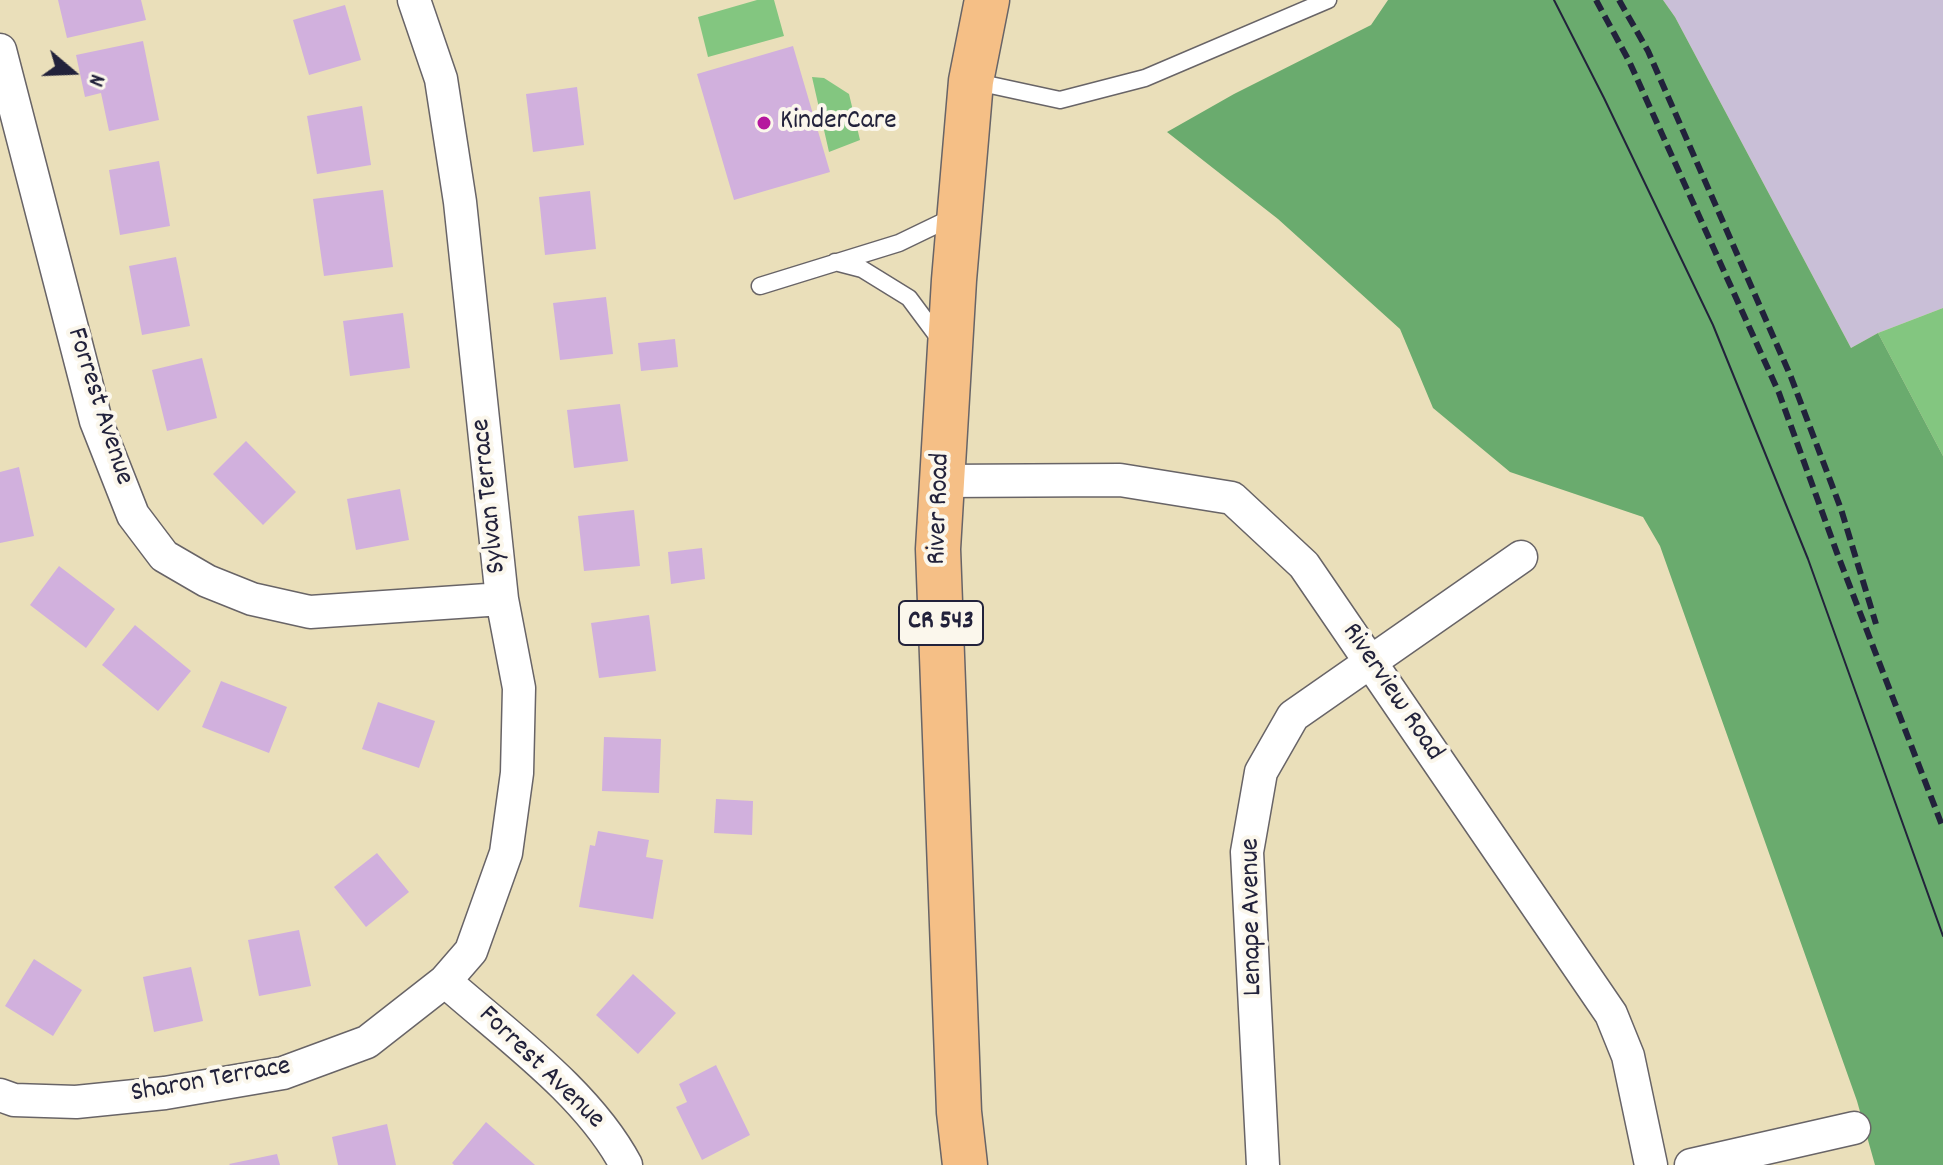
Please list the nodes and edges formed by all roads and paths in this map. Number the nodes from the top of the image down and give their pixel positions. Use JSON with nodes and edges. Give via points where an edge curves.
{"nodes":[{"id":1,"x":414,"y":0,"type":"edge"},
{"id":2,"x":987,"y":0,"type":"edge"},
{"id":3,"x":1328,"y":0,"type":"edge"},
{"id":4,"x":0,"y":50,"type":"edge"},
{"id":5,"x":971,"y":81,"type":"junction"},
{"id":6,"x":960,"y":213,"type":"junction"},
{"id":7,"x":834,"y":262,"type":"junction"},
{"id":8,"x":760,"y":286,"type":"dead end"},
{"id":9,"x":949,"y":352,"type":"junction"},
{"id":10,"x":941,"y":481,"type":"junction"},
{"id":11,"x":1521,"y":557,"type":"dead end"},
{"id":12,"x":502,"y":599,"type":"junction"},
{"id":13,"x":1370,"y":662,"type":"junction"},
{"id":14,"x":445,"y":981,"type":"junction"},
{"id":15,"x":0,"y":1095,"type":"edge"},
{"id":16,"x":1854,"y":1128,"type":"dead end"},
{"id":17,"x":626,"y":1165,"type":"edge"},
{"id":18,"x":965,"y":1165,"type":"edge"},
{"id":19,"x":1263,"y":1165,"type":"edge"},
{"id":20,"x":1651,"y":1165,"type":"edge"},
{"id":21,"x":1691,"y":1165,"type":"edge"}],
"edges":[{"from":1,"to":12,"type":"street","name":"Sylvan Terrace","via":[[441,79],[460,202]]},
{"from":2,"to":5,"type":"main road","name":"River Road","number":"CR 543"},
{"from":3,"to":5,"type":"lane","via":[[1145,78],[1060,100]]},
{"from":4,"to":12,"type":"street","name":"Forrest Avenue","via":[[96,421],[133,515],[164,556],[252,599],[310,612]]},
{"from":5,"to":6,"type":"main road","name":"River Road","number":"CR 543"},
{"from":6,"to":7,"type":"lane","via":[[899,243]]},
{"from":6,"to":9,"type":"main road","name":"River Road","number":"CR 543"},
{"from":7,"to":8,"type":"lane"},
{"from":7,"to":9,"type":"lane","via":[[862,269],[909,298]]},
{"from":9,"to":10,"type":"main road","name":"River Road","number":"CR 543"},
{"from":10,"to":13,"type":"street","name":"Riverview Road","via":[[1120,480],[1232,498],[1304,565]]},
{"from":10,"to":18,"type":"main road","name":"River Road","number":"CR 543","via":[[938,549]]},
{"from":11,"to":13,"type":"street","name":"Lenape Avenue"},
{"from":12,"to":14,"type":"street","name":"Sylvan Terrace","via":[[519,688],[517,773],[506,853],[471,951]]},
{"from":13,"to":19,"type":"street","name":"Lenape Avenue","via":[[1293,716],[1261,772],[1247,852]]},
{"from":13,"to":20,"type":"street","name":"Riverview Road","via":[[1611,1014],[1628,1056]]},
{"from":14,"to":15,"type":"street","name":"Sharon Terrace","via":[[367,1042],[283,1073],[76,1102]]},
{"from":14,"to":17,"type":"street","name":"Forrest Avenue","via":[[571,1092],[613,1139]]},
{"from":16,"to":21,"type":"street"}]}
